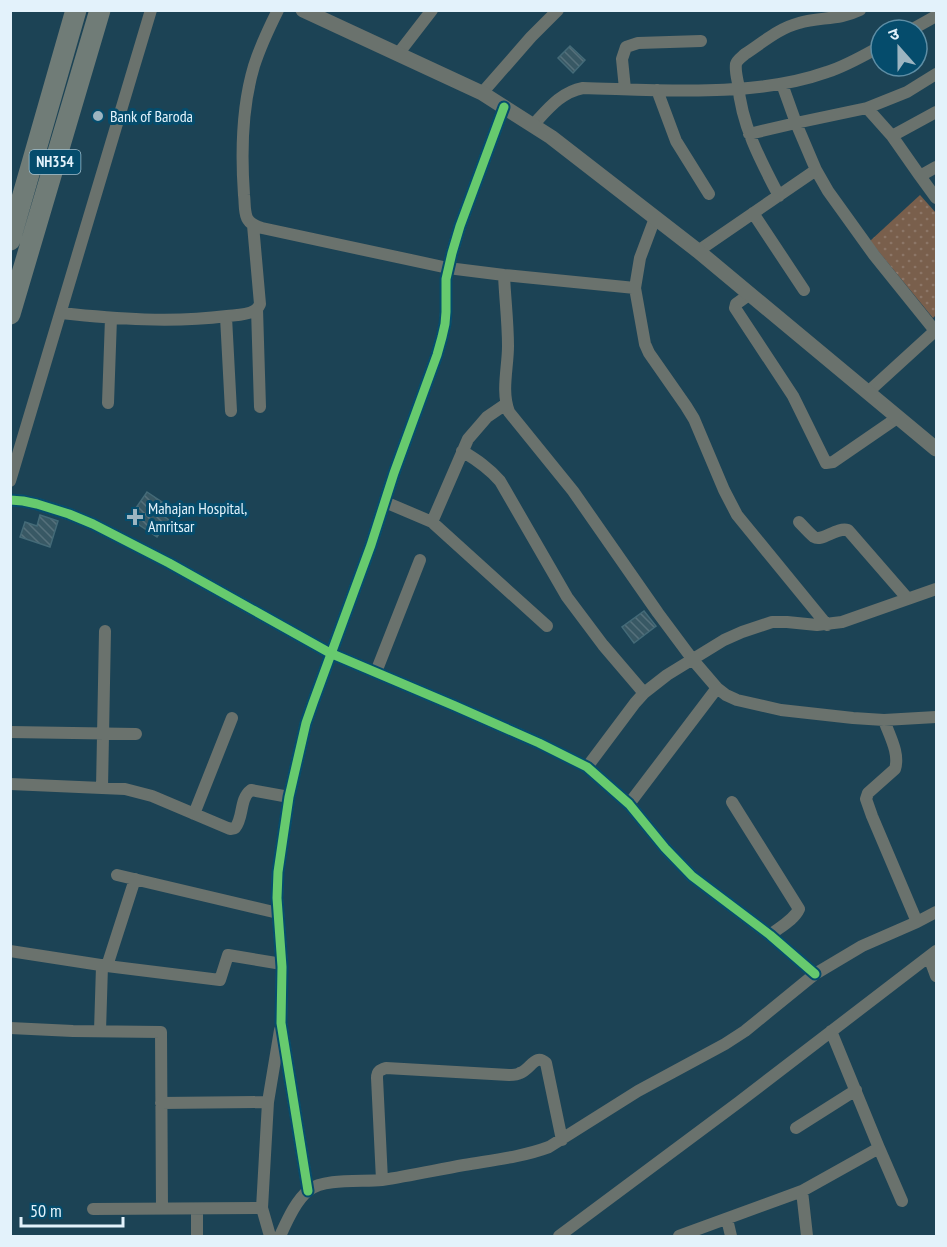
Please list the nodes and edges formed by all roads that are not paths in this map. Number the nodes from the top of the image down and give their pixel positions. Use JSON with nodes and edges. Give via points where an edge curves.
{"nodes":[{"id":1,"x":76,"y":10,"type":"edge"},
{"id":2,"x":100,"y":10,"type":"edge"},
{"id":3,"x":151,"y":10,"type":"edge"},
{"id":4,"x":278,"y":10,"type":"edge"},
{"id":5,"x":303,"y":10,"type":"edge"},
{"id":6,"x":432,"y":10,"type":"edge"},
{"id":7,"x":558,"y":10,"type":"edge"},
{"id":8,"x":860,"y":10,"type":"edge"},
{"id":9,"x":835,"y":14,"type":"edge"},
{"id":10,"x":701,"y":41,"type":"dead end"},
{"id":11,"x":869,"y":52,"type":"edge"},
{"id":12,"x":398,"y":54,"type":"junction"},
{"id":13,"x":936,"y":74,"type":"edge"},
{"id":14,"x":782,"y":84,"type":"junction"},
{"id":15,"x":625,"y":89,"type":"junction"},
{"id":16,"x":738,"y":89,"type":"junction"},
{"id":17,"x":657,"y":90,"type":"junction"},
{"id":18,"x":482,"y":93,"type":"junction"},
{"id":19,"x":504,"y":107,"type":"junction"},
{"id":20,"x":867,"y":108,"type":"junction"},
{"id":21,"x":936,"y":112,"type":"edge"},
{"id":22,"x":796,"y":123,"type":"junction"},
{"id":23,"x":533,"y":125,"type":"junction"},
{"id":24,"x":749,"y":134,"type":"junction"},
{"id":25,"x":892,"y":136,"type":"junction"},
{"id":26,"x":936,"y":167,"type":"edge"},
{"id":27,"x":816,"y":170,"type":"junction"},
{"id":28,"x":920,"y":176,"type":"junction"},
{"id":29,"x":709,"y":194,"type":"dead end"},
{"id":30,"x":779,"y":196,"type":"junction"},
{"id":31,"x":936,"y":198,"type":"edge"},
{"id":32,"x":753,"y":213,"type":"junction"},
{"id":33,"x":656,"y":218,"type":"junction"},
{"id":34,"x":253,"y":225,"type":"junction"},
{"id":35,"x":10,"y":240,"type":"edge"},
{"id":36,"x":698,"y":251,"type":"junction"},
{"id":37,"x":448,"y":268,"type":"junction"},
{"id":38,"x":504,"y":275,"type":"junction"},
{"id":39,"x":635,"y":288,"type":"junction"},
{"id":40,"x":804,"y":290,"type":"dead end"},
{"id":41,"x":750,"y":294,"type":"junction"},
{"id":42,"x":257,"y":309,"type":"junction"},
{"id":43,"x":61,"y":313,"type":"junction"},
{"id":44,"x":10,"y":314,"type":"edge"},
{"id":45,"x":226,"y":316,"type":"junction"},
{"id":46,"x":111,"y":318,"type":"junction"},
{"id":47,"x":936,"y":331,"type":"edge"},
{"id":48,"x":868,"y":392,"type":"junction"},
{"id":49,"x":108,"y":403,"type":"dead end"},
{"id":50,"x":506,"y":404,"type":"junction"},
{"id":51,"x":260,"y":407,"type":"dead end"},
{"id":52,"x":231,"y":411,"type":"dead end"},
{"id":53,"x":897,"y":418,"type":"junction"},
{"id":54,"x":936,"y":448,"type":"edge"},
{"id":55,"x":462,"y":451,"type":"junction"},
{"id":56,"x":10,"y":481,"type":"edge"},
{"id":57,"x":10,"y":500,"type":"edge"},
{"id":58,"x":385,"y":502,"type":"junction"},
{"id":59,"x":432,"y":522,"type":"junction"},
{"id":60,"x":799,"y":522,"type":"dead end"},
{"id":61,"x":420,"y":560,"type":"dead end"},
{"id":62,"x":936,"y":589,"type":"edge"},
{"id":63,"x":908,"y":599,"type":"junction"},
{"id":64,"x":827,"y":625,"type":"junction"},
{"id":65,"x":547,"y":626,"type":"dead end"},
{"id":66,"x":105,"y":631,"type":"dead end"},
{"id":67,"x":330,"y":653,"type":"junction"},
{"id":68,"x":693,"y":660,"type":"junction"},
{"id":69,"x":376,"y":672,"type":"junction"},
{"id":70,"x":717,"y":688,"type":"junction"},
{"id":71,"x":644,"y":693,"type":"junction"},
{"id":72,"x":936,"y":717,"type":"edge"},
{"id":73,"x":232,"y":718,"type":"dead end"},
{"id":74,"x":884,"y":720,"type":"junction"},
{"id":75,"x":10,"y":732,"type":"edge"},
{"id":76,"x":103,"y":734,"type":"junction"},
{"id":77,"x":136,"y":734,"type":"dead end"},
{"id":78,"x":587,"y":767,"type":"junction"},
{"id":79,"x":10,"y":784,"type":"edge"},
{"id":80,"x":102,"y":788,"type":"junction"},
{"id":81,"x":290,"y":796,"type":"junction"},
{"id":82,"x":732,"y":802,"type":"dead end"},
{"id":83,"x":629,"y":804,"type":"junction"},
{"id":84,"x":194,"y":814,"type":"junction"},
{"id":85,"x":117,"y":875,"type":"dead end"},
{"id":86,"x":135,"y":879,"type":"junction"},
{"id":87,"x":936,"y":912,"type":"edge"},
{"id":88,"x":278,"y":914,"type":"junction"},
{"id":89,"x":917,"y":922,"type":"junction"},
{"id":90,"x":770,"y":935,"type":"junction"},
{"id":91,"x":10,"y":951,"type":"edge"},
{"id":92,"x":933,"y":954,"type":"edge"},
{"id":93,"x":282,"y":964,"type":"junction"},
{"id":94,"x":104,"y":966,"type":"junction"},
{"id":95,"x":815,"y":974,"type":"junction"},
{"id":96,"x":936,"y":976,"type":"edge"},
{"id":97,"x":281,"y":1023,"type":"junction"},
{"id":98,"x":10,"y":1028,"type":"edge"},
{"id":99,"x":100,"y":1031,"type":"junction"},
{"id":100,"x":831,"y":1031,"type":"junction"},
{"id":101,"x":856,"y":1090,"type":"junction"},
{"id":102,"x":268,"y":1102,"type":"junction"},
{"id":103,"x":161,"y":1103,"type":"junction"},
{"id":104,"x":796,"y":1128,"type":"dead end"},
{"id":105,"x":562,"y":1140,"type":"junction"},
{"id":106,"x":879,"y":1148,"type":"junction"},
{"id":107,"x":382,"y":1180,"type":"junction"},
{"id":108,"x":308,"y":1191,"type":"junction"},
{"id":109,"x":802,"y":1191,"type":"junction"},
{"id":110,"x":902,"y":1201,"type":"dead end"},
{"id":111,"x":262,"y":1208,"type":"junction"},
{"id":112,"x":93,"y":1209,"type":"dead end"},
{"id":113,"x":162,"y":1209,"type":"junction"},
{"id":114,"x":197,"y":1209,"type":"junction"},
{"id":115,"x":728,"y":1219,"type":"junction"},
{"id":116,"x":576,"y":1231,"type":"edge"},
{"id":117,"x":197,"y":1236,"type":"edge"},
{"id":118,"x":270,"y":1236,"type":"edge"},
{"id":119,"x":280,"y":1236,"type":"edge"},
{"id":120,"x":559,"y":1236,"type":"edge"},
{"id":121,"x":679,"y":1236,"type":"edge"},
{"id":122,"x":731,"y":1236,"type":"edge"},
{"id":123,"x":807,"y":1236,"type":"edge"}],
"edges":[{"from":1,"to":35,"type":"highway","number":"NH354"},
{"from":2,"to":44,"type":"highway","number":"NH354"},
{"from":3,"to":43,"type":"street"},
{"from":4,"to":34,"type":"street","via":[[254,67],[244,125],[246,215]]},
{"from":5,"to":12,"type":"street"},
{"from":6,"to":12,"type":"street"},
{"from":7,"to":18,"type":"street"},
{"from":8,"to":9,"type":"street"},
{"from":9,"to":16,"type":"street","via":[[787,27],[745,54],[736,64]]},
{"from":10,"to":15,"type":"street","via":[[638,43],[626,47],[622,59]]},
{"from":11,"to":14,"type":"street","via":[[828,72]]},
{"from":12,"to":18,"type":"street"},
{"from":13,"to":20,"type":"street","via":[[907,92]]},
{"from":14,"to":16,"type":"street"},
{"from":14,"to":22,"type":"street"},
{"from":15,"to":17,"type":"street"},
{"from":15,"to":23,"type":"street","via":[[573,90],[557,100]]},
{"from":16,"to":17,"type":"street"},
{"from":16,"to":24,"type":"street"},
{"from":17,"to":29,"type":"street","via":[[676,141]]},
{"from":18,"to":19,"type":"street"},
{"from":19,"to":23,"type":"street"},
{"from":19,"to":37,"type":"street"},
{"from":20,"to":22,"type":"street"},
{"from":20,"to":25,"type":"street"},
{"from":21,"to":25,"type":"street"},
{"from":22,"to":24,"type":"street"},
{"from":22,"to":27,"type":"street"},
{"from":23,"to":33,"type":"street"},
{"from":24,"to":30,"type":"street"},
{"from":25,"to":28,"type":"street"},
{"from":26,"to":28,"type":"street"},
{"from":27,"to":30,"type":"street"},
{"from":27,"to":47,"type":"street","via":[[874,255]]},
{"from":28,"to":31,"type":"street"},
{"from":30,"to":32,"type":"street"},
{"from":32,"to":36,"type":"street"},
{"from":32,"to":40,"type":"street"},
{"from":33,"to":36,"type":"street"},
{"from":33,"to":39,"type":"street","via":[[640,258]]},
{"from":34,"to":37,"type":"street"},
{"from":34,"to":42,"type":"street","via":[[260,304]]},
{"from":36,"to":41,"type":"street"},
{"from":37,"to":38,"type":"street"},
{"from":37,"to":58,"type":"street","via":[[442,338]]},
{"from":38,"to":39,"type":"street"},
{"from":38,"to":50,"type":"street"},
{"from":39,"to":64,"type":"street","via":[[649,353],[694,419],[734,508]]},
{"from":41,"to":48,"type":"street"},
{"from":41,"to":53,"type":"street","via":[[735,308],[793,396],[826,463]]},
{"from":42,"to":45,"type":"street"},
{"from":42,"to":51,"type":"street"},
{"from":43,"to":46,"type":"street"},
{"from":43,"to":56,"type":"street"},
{"from":45,"to":46,"type":"street"},
{"from":45,"to":52,"type":"street"},
{"from":46,"to":49,"type":"street"},
{"from":47,"to":48,"type":"street"},
{"from":48,"to":53,"type":"street"},
{"from":50,"to":55,"type":"street","via":[[487,417]]},
{"from":50,"to":68,"type":"street"},
{"from":53,"to":54,"type":"street"},
{"from":55,"to":59,"type":"street"},
{"from":55,"to":71,"type":"street","via":[[500,481],[567,597]]},
{"from":57,"to":67,"type":"street","via":[[37,504],[93,524]]},
{"from":58,"to":59,"type":"street"},
{"from":58,"to":67,"type":"street"},
{"from":59,"to":65,"type":"street"},
{"from":60,"to":63,"type":"street","via":[[819,538],[840,529],[848,530]]},
{"from":61,"to":69,"type":"street"},
{"from":62,"to":63,"type":"street"},
{"from":63,"to":64,"type":"street"},
{"from":64,"to":68,"type":"street","via":[[759,625],[724,640]]},
{"from":66,"to":76,"type":"street"},
{"from":67,"to":69,"type":"street"},
{"from":67,"to":81,"type":"street","via":[[306,723]]},
{"from":68,"to":70,"type":"street"},
{"from":68,"to":71,"type":"street"},
{"from":69,"to":78,"type":"street"},
{"from":70,"to":74,"type":"street","via":[[737,700],[781,710]]},
{"from":70,"to":83,"type":"street"},
{"from":71,"to":78,"type":"street"},
{"from":72,"to":74,"type":"street"},
{"from":73,"to":84,"type":"street"},
{"from":74,"to":89,"type":"street","via":[[897,763],[866,799]]},
{"from":75,"to":76,"type":"street"},
{"from":76,"to":77,"type":"street"},
{"from":76,"to":80,"type":"street"},
{"from":78,"to":83,"type":"street"},
{"from":79,"to":80,"type":"street"},
{"from":80,"to":84,"type":"street","via":[[139,792]]},
{"from":81,"to":84,"type":"street","via":[[251,790],[246,794],[235,828]]},
{"from":81,"to":88,"type":"street","via":[[278,872]]},
{"from":82,"to":90,"type":"street","via":[[799,909]]},
{"from":83,"to":90,"type":"street","via":[[692,876]]},
{"from":85,"to":86,"type":"street"},
{"from":86,"to":88,"type":"street"},
{"from":86,"to":94,"type":"street"},
{"from":87,"to":89,"type":"street"},
{"from":88,"to":93,"type":"street"},
{"from":89,"to":95,"type":"street","via":[[862,946]]},
{"from":90,"to":95,"type":"street"},
{"from":91,"to":94,"type":"street"},
{"from":92,"to":96,"type":"street"},
{"from":92,"to":100,"type":"street"},
{"from":93,"to":94,"type":"street","via":[[228,955],[220,980]]},
{"from":93,"to":97,"type":"street"},
{"from":94,"to":99,"type":"street"},
{"from":95,"to":105,"type":"street","via":[[745,1031],[630,1096]]},
{"from":97,"to":102,"type":"street"},
{"from":97,"to":108,"type":"street"},
{"from":98,"to":99,"type":"street"},
{"from":99,"to":103,"type":"street","via":[[160,1032]]},
{"from":100,"to":101,"type":"street"},
{"from":100,"to":116,"type":"street","via":[[629,1183]]},
{"from":101,"to":104,"type":"street"},
{"from":101,"to":106,"type":"street"},
{"from":102,"to":103,"type":"street"},
{"from":102,"to":111,"type":"street"},
{"from":103,"to":113,"type":"street"},
{"from":105,"to":107,"type":"street","via":[[537,1152]]},
{"from":105,"to":107,"type":"street","via":[[544,1060],[536,1060],[521,1073],[509,1075],[386,1068],[377,1073]]},
{"from":106,"to":109,"type":"street"},
{"from":106,"to":110,"type":"street"},
{"from":107,"to":108,"type":"street","via":[[326,1183]]},
{"from":108,"to":119,"type":"street"},
{"from":109,"to":115,"type":"street"},
{"from":109,"to":123,"type":"street"},
{"from":111,"to":114,"type":"street"},
{"from":111,"to":118,"type":"street"},
{"from":112,"to":113,"type":"street"},
{"from":113,"to":114,"type":"street"},
{"from":114,"to":117,"type":"street"},
{"from":115,"to":121,"type":"street"},
{"from":115,"to":122,"type":"street"},
{"from":116,"to":120,"type":"street"}]}
